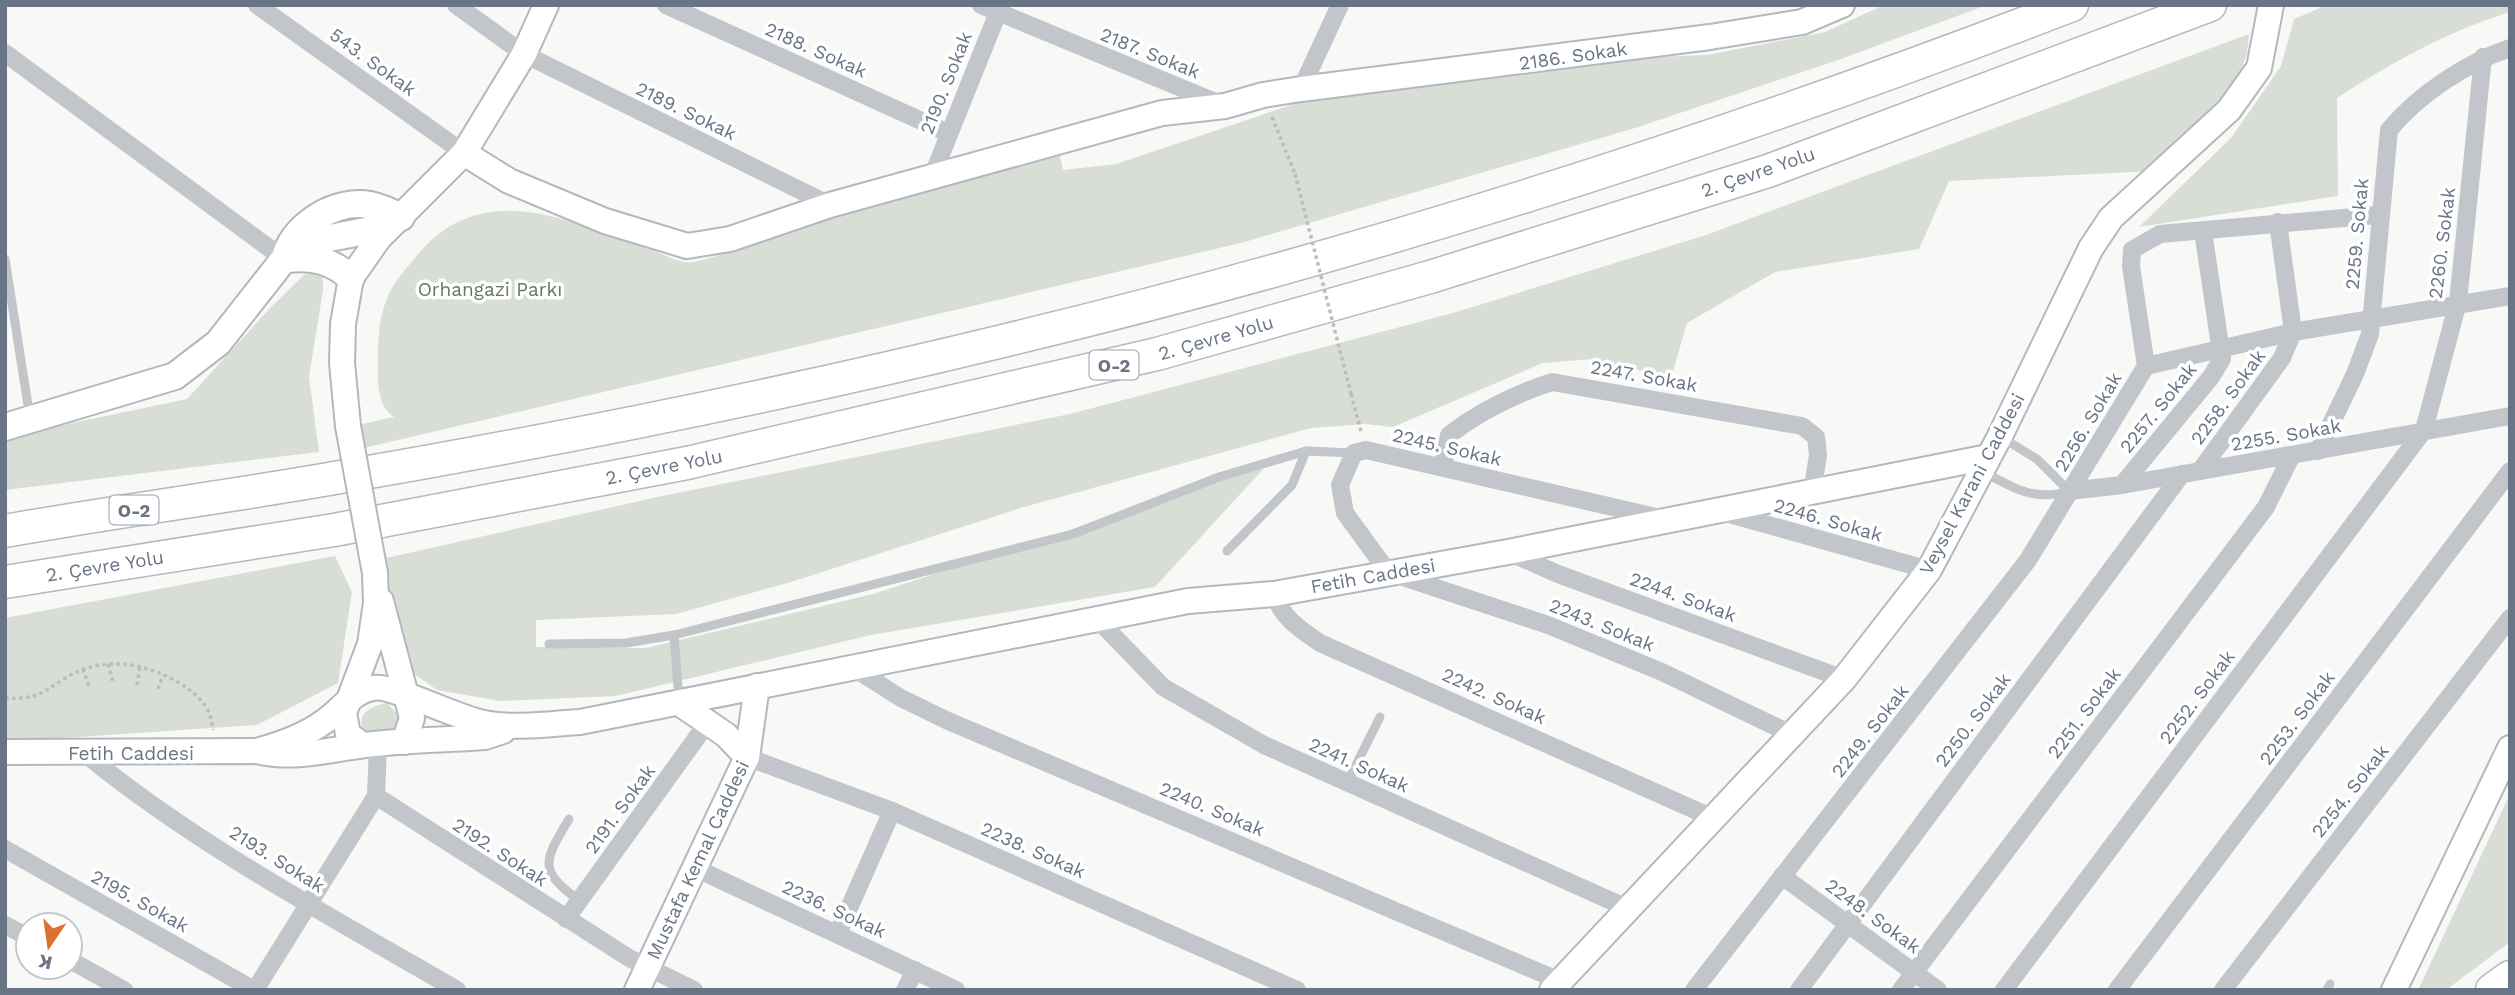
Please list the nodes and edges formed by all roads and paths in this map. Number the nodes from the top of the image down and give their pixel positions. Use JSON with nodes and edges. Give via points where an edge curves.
{"nodes":[{"id":1,"x":257,"y":5,"type":"edge"},
{"id":2,"x":456,"y":5,"type":"edge"},
{"id":3,"x":546,"y":5,"type":"edge"},
{"id":4,"x":666,"y":5,"type":"edge"},
{"id":5,"x":1340,"y":5,"type":"edge"},
{"id":6,"x":1842,"y":5,"type":"edge"},
{"id":7,"x":2072,"y":5,"type":"edge"},
{"id":8,"x":2271,"y":5,"type":"edge"},
{"id":9,"x":993,"y":8,"type":"edge"},
{"id":10,"x":2199,"y":10,"type":"edge"},
{"id":11,"x":2510,"y":48,"type":"edge"},
{"id":12,"x":5,"y":53,"type":"edge"},
{"id":13,"x":524,"y":54,"type":"junction"},
{"id":14,"x":2483,"y":57,"type":"junction"},
{"id":15,"x":1301,"y":89,"type":"junction"},
{"id":16,"x":1263,"y":95,"type":"junction"},
{"id":17,"x":1225,"y":106,"type":"junction"},
{"id":18,"x":948,"y":133,"type":"junction"},
{"id":19,"x":464,"y":153,"type":"junction"},
{"id":20,"x":932,"y":177,"type":"junction"},
{"id":21,"x":830,"y":205,"type":"junction"},
{"id":22,"x":2378,"y":215,"type":"junction"},
{"id":23,"x":401,"y":217,"type":"junction"},
{"id":24,"x":2278,"y":222,"type":"junction"},
{"id":25,"x":2203,"y":231,"type":"junction"},
{"id":26,"x":5,"y":259,"type":"edge"},
{"id":27,"x":284,"y":260,"type":"junction"},
{"id":28,"x":351,"y":278,"type":"junction"},
{"id":29,"x":2510,"y":296,"type":"edge"},
{"id":30,"x":2458,"y":302,"type":"junction"},
{"id":31,"x":2371,"y":319,"type":"junction"},
{"id":32,"x":2293,"y":332,"type":"junction"},
{"id":33,"x":2222,"y":349,"type":"junction"},
{"id":34,"x":2146,"y":366,"type":"junction"},
{"id":35,"x":2510,"y":416,"type":"edge"},
{"id":36,"x":31,"y":420,"type":"junction"},
{"id":37,"x":5,"y":427,"type":"edge"},
{"id":38,"x":2424,"y":430,"type":"junction"},
{"id":39,"x":2318,"y":450,"type":"junction"},
{"id":40,"x":1360,"y":451,"type":"junction"},
{"id":41,"x":1306,"y":452,"type":"junction"},
{"id":42,"x":1989,"y":454,"type":"junction"},
{"id":43,"x":2292,"y":455,"type":"junction"},
{"id":44,"x":1443,"y":467,"type":"junction"},
{"id":45,"x":2510,"y":471,"type":"edge"},
{"id":46,"x":2191,"y":473,"type":"junction"},
{"id":47,"x":2122,"y":485,"type":"junction"},
{"id":48,"x":2070,"y":491,"type":"junction"},
{"id":49,"x":1812,"y":492,"type":"junction"},
{"id":50,"x":1715,"y":510,"type":"junction"},
{"id":51,"x":1663,"y":519,"type":"junction"},
{"id":52,"x":5,"y":531,"type":"edge"},
{"id":53,"x":1227,"y":551,"type":"dead end"},
{"id":54,"x":1508,"y":552,"type":"junction"},
{"id":55,"x":1929,"y":570,"type":"junction"},
{"id":56,"x":1388,"y":572,"type":"junction"},
{"id":57,"x":375,"y":573,"type":"junction"},
{"id":58,"x":5,"y":582,"type":"edge"},
{"id":59,"x":1274,"y":594,"type":"junction"},
{"id":60,"x":2510,"y":618,"type":"edge"},
{"id":61,"x":1099,"y":621,"type":"junction"},
{"id":62,"x":674,"y":635,"type":"junction"},
{"id":63,"x":549,"y":644,"type":"dead end"},
{"id":64,"x":108,"y":664,"type":"junction"},
{"id":65,"x":140,"y":666,"type":"junction"},
{"id":66,"x":852,"y":667,"type":"junction"},
{"id":67,"x":83,"y":669,"type":"junction"},
{"id":68,"x":163,"y":674,"type":"junction"},
{"id":69,"x":1844,"y":679,"type":"junction"},
{"id":70,"x":113,"y":681,"type":"dead end"},
{"id":71,"x":137,"y":685,"type":"dead end"},
{"id":72,"x":89,"y":686,"type":"dead end"},
{"id":73,"x":757,"y":686,"type":"junction"},
{"id":74,"x":158,"y":690,"type":"dead end"},
{"id":75,"x":408,"y":697,"type":"junction"},
{"id":76,"x":5,"y":698,"type":"edge"},
{"id":77,"x":679,"y":703,"type":"junction"},
{"id":78,"x":346,"y":704,"type":"junction"},
{"id":79,"x":1380,"y":717,"type":"dead end"},
{"id":80,"x":708,"y":722,"type":"junction"},
{"id":81,"x":517,"y":727,"type":"junction"},
{"id":82,"x":1793,"y":735,"type":"junction"},
{"id":83,"x":404,"y":741,"type":"junction"},
{"id":84,"x":370,"y":745,"type":"junction"},
{"id":85,"x":2510,"y":748,"type":"edge"},
{"id":86,"x":257,"y":751,"type":"junction"},
{"id":87,"x":5,"y":752,"type":"edge"},
{"id":88,"x":83,"y":752,"type":"junction"},
{"id":89,"x":215,"y":753,"type":"junction"},
{"id":90,"x":747,"y":757,"type":"junction"},
{"id":91,"x":1347,"y":783,"type":"junction"},
{"id":92,"x":376,"y":796,"type":"junction"},
{"id":93,"x":892,"y":811,"type":"junction"},
{"id":94,"x":1713,"y":818,"type":"junction"},
{"id":95,"x":569,"y":819,"type":"dead end"},
{"id":96,"x":5,"y":849,"type":"edge"},
{"id":97,"x":693,"y":867,"type":"junction"},
{"id":98,"x":1782,"y":876,"type":"junction"},
{"id":99,"x":580,"y":901,"type":"junction"},
{"id":100,"x":307,"y":903,"type":"junction"},
{"id":101,"x":1627,"y":908,"type":"junction"},
{"id":102,"x":566,"y":919,"type":"junction"},
{"id":103,"x":1848,"y":923,"type":"junction"},
{"id":104,"x":838,"y":933,"type":"junction"},
{"id":105,"x":915,"y":970,"type":"junction"},
{"id":106,"x":1914,"y":972,"type":"junction"},
{"id":107,"x":2510,"y":976,"type":"edge"},
{"id":108,"x":642,"y":979,"type":"edge"},
{"id":109,"x":96,"y":983,"type":"edge"},
{"id":110,"x":1556,"y":986,"type":"edge"},
{"id":111,"x":124,"y":990,"type":"edge"},
{"id":112,"x":254,"y":990,"type":"edge"},
{"id":113,"x":457,"y":990,"type":"edge"},
{"id":114,"x":694,"y":990,"type":"edge"},
{"id":115,"x":905,"y":990,"type":"edge"},
{"id":116,"x":956,"y":990,"type":"edge"},
{"id":117,"x":1297,"y":990,"type":"edge"},
{"id":118,"x":1694,"y":990,"type":"edge"},
{"id":119,"x":1798,"y":990,"type":"edge"},
{"id":120,"x":1901,"y":990,"type":"edge"},
{"id":121,"x":1938,"y":990,"type":"edge"},
{"id":122,"x":2004,"y":990,"type":"edge"},
{"id":123,"x":2117,"y":990,"type":"edge"},
{"id":124,"x":2223,"y":990,"type":"edge"},
{"id":125,"x":2394,"y":990,"type":"edge"},
{"id":126,"x":2492,"y":990,"type":"edge"}],
"edges":[{"from":1,"to":19,"type":"street","name":"543. Sokak"},
{"from":2,"to":13,"type":"street","name":"2189. Sokak"},
{"from":3,"to":13,"type":"main road"},
{"from":4,"to":18,"type":"street","name":"2188. Sokak"},
{"from":5,"to":15,"type":"street"},
{"from":6,"to":15,"type":"main road","name":"2186. Sokak","via":[[1802,22],[1710,37]]},
{"from":7,"to":52,"type":"highway","number":"O-2","via":[[1661,154],[1410,233],[1022,337],[538,441]]},
{"from":8,"to":42,"type":"main road","name":"Veysel Karani Caddesi","via":[[2259,68],[2229,110],[2111,218],[2091,248]]},
{"from":9,"to":17,"type":"street","name":"2187. Sokak"},
{"from":9,"to":18,"type":"street","name":"2190. Sokak"},
{"from":10,"to":58,"type":"highway","name":"2. Çevre Yolu","number":"O-2","via":[[1768,171],[1430,277],[1157,354],[674,465],[334,530]]},
{"from":11,"to":14,"type":"street","name":"2259. Sokak"},
{"from":12,"to":27,"type":"street"},
{"from":13,"to":19,"type":"main road"},
{"from":13,"to":21,"type":"street","name":"2189. Sokak"},
{"from":14,"to":22,"type":"street","name":"2259. Sokak","via":[[2404,112],[2389,130]]},
{"from":14,"to":30,"type":"street","name":"2260. Sokak"},
{"from":15,"to":16,"type":"main road","name":"2186. Sokak"},
{"from":16,"to":17,"type":"main road","name":"2186. Sokak"},
{"from":16,"to":40,"type":"path","bridge":true,"via":[[1295,174],[1352,394]]},
{"from":17,"to":20,"type":"main road","name":"2186. Sokak","via":[[1162,113]]},
{"from":18,"to":20,"type":"street","name":"2190. Sokak"},
{"from":19,"to":21,"type":"main road","name":"2186. Sokak","via":[[509,181],[605,221],[687,246],[730,239]]},
{"from":19,"to":23,"type":"main road"},
{"from":20,"to":21,"type":"main road","name":"2186. Sokak"},
{"from":22,"to":24,"type":"street"},
{"from":22,"to":31,"type":"street","name":"2259. Sokak"},
{"from":23,"to":27,"type":"main road","via":[[366,231],[324,239]]},
{"from":23,"to":28,"type":"main road","via":[[379,238]]},
{"from":24,"to":25,"type":"street"},
{"from":24,"to":32,"type":"street"},
{"from":25,"to":33,"type":"street"},
{"from":25,"to":34,"type":"street","name":"2256. Sokak","via":[[2160,234],[2132,250]]},
{"from":26,"to":36,"type":"lane"},
{"from":27,"to":28,"type":"main road","via":[[306,257],[324,261]]},
{"from":27,"to":36,"type":"main road","via":[[218,343],[175,376]]},
{"from":28,"to":57,"type":"main road","bridge":true,"via":[[342,363],[348,426]]},
{"from":29,"to":30,"type":"street"},
{"from":30,"to":31,"type":"street"},
{"from":30,"to":38,"type":"street","name":"2260. Sokak"},
{"from":31,"to":32,"type":"street"},
{"from":31,"to":39,"type":"street","name":"2259. Sokak","via":[[2355,374]]},
{"from":32,"to":33,"type":"street"},
{"from":32,"to":46,"type":"street","name":"2258. Sokak","via":[[2282,358]]},
{"from":33,"to":34,"type":"street"},
{"from":33,"to":47,"type":"street","name":"2257. Sokak","via":[[2222,359],[2211,377]]},
{"from":34,"to":48,"type":"street","name":"2256. Sokak"},
{"from":35,"to":38,"type":"street","name":"2255. Sokak"},
{"from":36,"to":37,"type":"main road"},
{"from":38,"to":39,"type":"street","name":"2255. Sokak"},
{"from":38,"to":122,"type":"street","name":"2252. Sokak"},
{"from":39,"to":43,"type":"street","name":"2255. Sokak"},
{"from":40,"to":41,"type":"lane"},
{"from":40,"to":44,"type":"street","name":"2245. Sokak"},
{"from":40,"to":56,"type":"street","via":[[1340,485],[1345,513]]},
{"from":41,"to":53,"type":"lane","via":[[1292,485]]},
{"from":41,"to":62,"type":"lane","via":[[1219,477],[1073,534]]},
{"from":42,"to":48,"type":"lane","via":[[2038,459]]},
{"from":42,"to":48,"type":"lane","via":[[2012,488],[2049,498]]},
{"from":42,"to":49,"type":"main road","name":"Fetih Caddesi"},
{"from":42,"to":55,"type":"main road","name":"Veysel Karani Caddesi"},
{"from":43,"to":46,"type":"street","name":"2255. Sokak"},
{"from":43,"to":106,"type":"street","name":"2251. Sokak","via":[[2266,507]]},
{"from":44,"to":49,"type":"street","name":"2247. Sokak","via":[[1449,435],[1516,394],[1552,382],[1802,426],[1816,437]]},
{"from":44,"to":51,"type":"street","name":"2245. Sokak"},
{"from":45,"to":123,"type":"street","name":"2253. Sokak"},
{"from":46,"to":47,"type":"street","name":"2255. Sokak"},
{"from":46,"to":103,"type":"street","name":"2250. Sokak"},
{"from":47,"to":48,"type":"street","name":"2255. Sokak"},
{"from":48,"to":98,"type":"street","name":"2249. Sokak","via":[[2028,560]]},
{"from":49,"to":50,"type":"main road","name":"Fetih Caddesi"},
{"from":50,"to":51,"type":"main road","name":"Fetih Caddesi"},
{"from":50,"to":55,"type":"street","name":"2246. Sokak"},
{"from":51,"to":54,"type":"main road","name":"Fetih Caddesi"},
{"from":54,"to":56,"type":"main road","name":"Fetih Caddesi"},
{"from":54,"to":69,"type":"street","name":"2244. Sokak"},
{"from":55,"to":69,"type":"main road","name":"Veysel Karani Caddesi"},
{"from":56,"to":59,"type":"main road","name":"Fetih Caddesi"},
{"from":56,"to":82,"type":"street","name":"2243. Sokak","via":[[1548,625]]},
{"from":57,"to":75,"type":"main road"},
{"from":57,"to":78,"type":"main road","via":[[370,644]]},
{"from":59,"to":61,"type":"main road","name":"Fetih Caddesi","via":[[1188,601]]},
{"from":59,"to":94,"type":"street","name":"2242. Sokak","via":[[1292,623],[1320,643]]},
{"from":60,"to":124,"type":"street","name":"2254. Sokak"},
{"from":61,"to":66,"type":"main road","name":"Fetih Caddesi"},
{"from":61,"to":91,"type":"street","name":"2241. Sokak","via":[[1163,687],[1264,745]]},
{"from":62,"to":63,"type":"lane","via":[[626,643]]},
{"from":62,"to":77,"type":"lane"},
{"from":64,"to":65,"type":"path"},
{"from":64,"to":67,"type":"path"},
{"from":64,"to":70,"type":"path"},
{"from":65,"to":68,"type":"path"},
{"from":65,"to":71,"type":"path"},
{"from":66,"to":73,"type":"main road","name":"Fetih Caddesi"},
{"from":66,"to":110,"type":"street","name":"2240. Sokak","via":[[946,720]]},
{"from":67,"to":72,"type":"path"},
{"from":67,"to":76,"type":"path","via":[[43,695]]},
{"from":68,"to":74,"type":"path"},
{"from":68,"to":89,"type":"path","via":[[197,695],[208,709]]},
{"from":69,"to":82,"type":"main road","name":"Veysel Karani Caddesi"},
{"from":73,"to":77,"type":"main road","name":"Fetih Caddesi"},
{"from":73,"to":90,"type":"main road","name":"Mustafa Kemal Caddesi"},
{"from":75,"to":78,"type":"main road","via":[[374,687]]},
{"from":75,"to":81,"type":"main road","via":[[454,716]]},
{"from":75,"to":83,"type":"main road","via":[[412,718]]},
{"from":77,"to":80,"type":"main road"},
{"from":77,"to":81,"type":"main road","name":"Fetih Caddesi","via":[[580,722]]},
{"from":78,"to":84,"type":"main road","via":[[348,734]]},
{"from":78,"to":86,"type":"main road","via":[[302,735]]},
{"from":79,"to":91,"type":"lane"},
{"from":80,"to":90,"type":"main road"},
{"from":80,"to":99,"type":"street","name":"2191. Sokak"},
{"from":81,"to":83,"type":"main road","via":[[485,737]]},
{"from":82,"to":94,"type":"main road","name":"Veysel Karani Caddesi"},
{"from":83,"to":84,"type":"main road"},
{"from":84,"to":86,"type":"main road","via":[[307,756]]},
{"from":84,"to":92,"type":"street"},
{"from":85,"to":125,"type":"main road"},
{"from":86,"to":89,"type":"main road","name":"Fetih Caddesi"},
{"from":87,"to":88,"type":"main road","name":"Fetih Caddesi"},
{"from":88,"to":89,"type":"main road","name":"Fetih Caddesi"},
{"from":88,"to":100,"type":"street","name":"2193. Sokak","via":[[125,787]]},
{"from":90,"to":93,"type":"street","name":"2238. Sokak"},
{"from":90,"to":97,"type":"main road","name":"Mustafa Kemal Caddesi"},
{"from":91,"to":101,"type":"street","name":"2241. Sokak"},
{"from":92,"to":100,"type":"street"},
{"from":92,"to":102,"type":"street","name":"2192. Sokak"},
{"from":93,"to":104,"type":"street"},
{"from":93,"to":117,"type":"street","name":"2238. Sokak"},
{"from":94,"to":101,"type":"main road","name":"Veysel Karani Caddesi"},
{"from":95,"to":99,"type":"lane","via":[[547,855],[548,872]]},
{"from":96,"to":112,"type":"street","name":"2195. Sokak"},
{"from":97,"to":104,"type":"street","name":"2236. Sokak"},
{"from":97,"to":108,"type":"main road","name":"Mustafa Kemal Caddesi"},
{"from":98,"to":103,"type":"street","name":"2248. Sokak"},
{"from":98,"to":118,"type":"street","name":"2249. Sokak"},
{"from":99,"to":102,"type":"street","name":"2191. Sokak"},
{"from":100,"to":112,"type":"street"},
{"from":100,"to":113,"type":"street","name":"2193. Sokak"},
{"from":101,"to":110,"type":"main road","name":"Veysel Karani Caddesi"},
{"from":102,"to":108,"type":"street","name":"2192. Sokak"},
{"from":103,"to":106,"type":"street","name":"2248. Sokak"},
{"from":103,"to":119,"type":"street","name":"2250. Sokak"},
{"from":104,"to":105,"type":"street","name":"2236. Sokak"},
{"from":105,"to":115,"type":"street"},
{"from":105,"to":116,"type":"street","name":"2236. Sokak"},
{"from":106,"to":120,"type":"street","name":"2251. Sokak"},
{"from":106,"to":121,"type":"street","name":"2248. Sokak"},
{"from":107,"to":126,"type":"highway"},
{"from":108,"to":114,"type":"street","name":"2192. Sokak"},
{"from":109,"to":111,"type":"street"}]}
